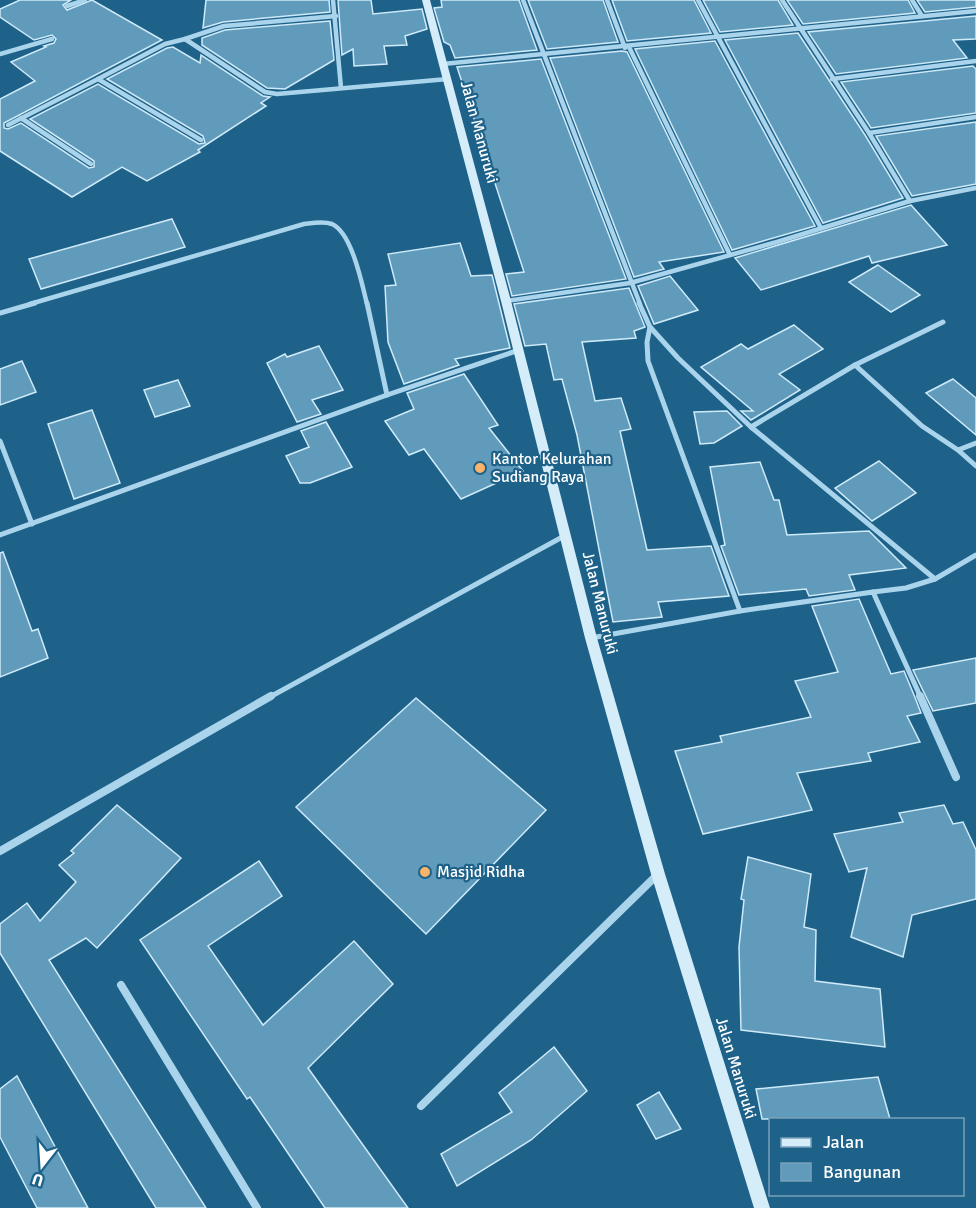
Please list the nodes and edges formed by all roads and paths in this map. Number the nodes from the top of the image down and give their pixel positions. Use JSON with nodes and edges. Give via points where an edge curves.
{"nodes":[{"id":1,"x":84,"y":0,"type":"edge"},
{"id":2,"x":333,"y":0,"type":"edge"},
{"id":3,"x":426,"y":0,"type":"edge"},
{"id":4,"x":523,"y":0,"type":"edge"},
{"id":5,"x":607,"y":0,"type":"edge"},
{"id":6,"x":698,"y":0,"type":"edge"},
{"id":7,"x":782,"y":0,"type":"edge"},
{"id":8,"x":912,"y":0,"type":"edge"},
{"id":9,"x":67,"y":6,"type":"dead end"},
{"id":10,"x":976,"y":11,"type":"edge"},
{"id":11,"x":336,"y":16,"type":"junction"},
{"id":12,"x":922,"y":16,"type":"junction"},
{"id":13,"x":799,"y":28,"type":"junction"},
{"id":14,"x":717,"y":37,"type":"junction"},
{"id":15,"x":52,"y":39,"type":"dead end"},
{"id":16,"x":184,"y":39,"type":"junction"},
{"id":17,"x":627,"y":47,"type":"junction"},
{"id":18,"x":0,"y":54,"type":"edge"},
{"id":19,"x":542,"y":55,"type":"junction"},
{"id":20,"x":976,"y":61,"type":"edge"},
{"id":21,"x":442,"y":64,"type":"junction"},
{"id":22,"x":98,"y":79,"type":"junction"},
{"id":23,"x":832,"y":79,"type":"junction"},
{"id":24,"x":448,"y":80,"type":"junction"},
{"id":25,"x":341,"y":88,"type":"junction"},
{"id":26,"x":976,"y":117,"type":"edge"},
{"id":27,"x":21,"y":118,"type":"junction"},
{"id":28,"x":8,"y":125,"type":"dead end"},
{"id":29,"x":869,"y":133,"type":"junction"},
{"id":30,"x":201,"y":140,"type":"dead end"},
{"id":31,"x":91,"y":164,"type":"dead end"},
{"id":32,"x":976,"y":188,"type":"edge"},
{"id":33,"x":910,"y":201,"type":"junction"},
{"id":34,"x":821,"y":228,"type":"junction"},
{"id":35,"x":730,"y":255,"type":"junction"},
{"id":36,"x":630,"y":284,"type":"junction"},
{"id":37,"x":506,"y":301,"type":"junction"},
{"id":38,"x":0,"y":313,"type":"edge"},
{"id":39,"x":943,"y":322,"type":"dead end"},
{"id":40,"x":650,"y":327,"type":"junction"},
{"id":41,"x":519,"y":350,"type":"junction"},
{"id":42,"x":855,"y":365,"type":"junction"},
{"id":43,"x":387,"y":395,"type":"junction"},
{"id":44,"x":751,"y":428,"type":"junction"},
{"id":45,"x":0,"y":441,"type":"edge"},
{"id":46,"x":976,"y":443,"type":"edge"},
{"id":47,"x":958,"y":450,"type":"junction"},
{"id":48,"x":976,"y":466,"type":"edge"},
{"id":49,"x":32,"y":524,"type":"junction"},
{"id":50,"x":0,"y":535,"type":"edge"},
{"id":51,"x":566,"y":535,"type":"junction"},
{"id":52,"x":976,"y":555,"type":"edge"},
{"id":53,"x":934,"y":579,"type":"junction"},
{"id":54,"x":873,"y":592,"type":"junction"},
{"id":55,"x":740,"y":610,"type":"junction"},
{"id":56,"x":591,"y":638,"type":"junction"},
{"id":57,"x":956,"y":777,"type":"dead end"},
{"id":58,"x":0,"y":851,"type":"edge"},
{"id":59,"x":658,"y":874,"type":"junction"},
{"id":60,"x":121,"y":985,"type":"dead end"},
{"id":61,"x":420,"y":1106,"type":"dead end"},
{"id":62,"x":257,"y":1208,"type":"edge"},
{"id":63,"x":762,"y":1208,"type":"edge"}],
"edges":[{"from":1,"to":9,"type":"street"},
{"from":2,"to":11,"type":"street"},
{"from":3,"to":21,"type":"street","name":"Jalan Manuruki"},
{"from":4,"to":19,"type":"street"},
{"from":5,"to":17,"type":"street"},
{"from":6,"to":14,"type":"street"},
{"from":7,"to":13,"type":"street"},
{"from":8,"to":12,"type":"street"},
{"from":10,"to":12,"type":"street"},
{"from":11,"to":16,"type":"street","via":[[224,26]]},
{"from":11,"to":25,"type":"street"},
{"from":12,"to":13,"type":"street"},
{"from":13,"to":14,"type":"street"},
{"from":13,"to":23,"type":"street"},
{"from":14,"to":17,"type":"street"},
{"from":14,"to":34,"type":"street"},
{"from":15,"to":18,"type":"street"},
{"from":16,"to":22,"type":"street"},
{"from":16,"to":25,"type":"street","via":[[265,92]]},
{"from":17,"to":19,"type":"street"},
{"from":17,"to":35,"type":"street"},
{"from":19,"to":21,"type":"street"},
{"from":19,"to":36,"type":"street"},
{"from":20,"to":23,"type":"street"},
{"from":21,"to":24,"type":"street","name":"Jalan Manuruki"},
{"from":22,"to":27,"type":"street"},
{"from":22,"to":30,"type":"street"},
{"from":23,"to":29,"type":"street"},
{"from":24,"to":25,"type":"street"},
{"from":24,"to":37,"type":"street","name":"Jalan Manuruki"},
{"from":26,"to":29,"type":"street"},
{"from":27,"to":28,"type":"street"},
{"from":27,"to":31,"type":"street"},
{"from":29,"to":33,"type":"street"},
{"from":32,"to":33,"type":"street"},
{"from":33,"to":34,"type":"street"},
{"from":34,"to":35,"type":"street"},
{"from":35,"to":36,"type":"street"},
{"from":36,"to":37,"type":"street"},
{"from":36,"to":40,"type":"street"},
{"from":37,"to":41,"type":"street","name":"Jalan Manuruki"},
{"from":38,"to":43,"type":"street","via":[[304,224],[328,222],[341,230],[354,255]]},
{"from":39,"to":42,"type":"street"},
{"from":40,"to":44,"type":"street"},
{"from":40,"to":55,"type":"street","via":[[648,361]]},
{"from":41,"to":43,"type":"street"},
{"from":41,"to":51,"type":"street","name":"Jalan Manuruki"},
{"from":42,"to":44,"type":"street"},
{"from":42,"to":47,"type":"street","via":[[922,426]]},
{"from":43,"to":49,"type":"street"},
{"from":44,"to":53,"type":"street"},
{"from":45,"to":49,"type":"street"},
{"from":46,"to":47,"type":"street"},
{"from":47,"to":48,"type":"street"},
{"from":49,"to":50,"type":"street"},
{"from":51,"to":56,"type":"street","name":"Jalan Manuruki"},
{"from":51,"to":58,"type":"street","via":[[352,650]]},
{"from":52,"to":53,"type":"street"},
{"from":53,"to":54,"type":"street"},
{"from":54,"to":55,"type":"street"},
{"from":54,"to":57,"type":"street"},
{"from":55,"to":56,"type":"street"},
{"from":56,"to":59,"type":"street","name":"Jalan Manuruki"},
{"from":59,"to":61,"type":"street"},
{"from":59,"to":63,"type":"street","name":"Jalan Manuruki"},
{"from":60,"to":62,"type":"street"}]}
